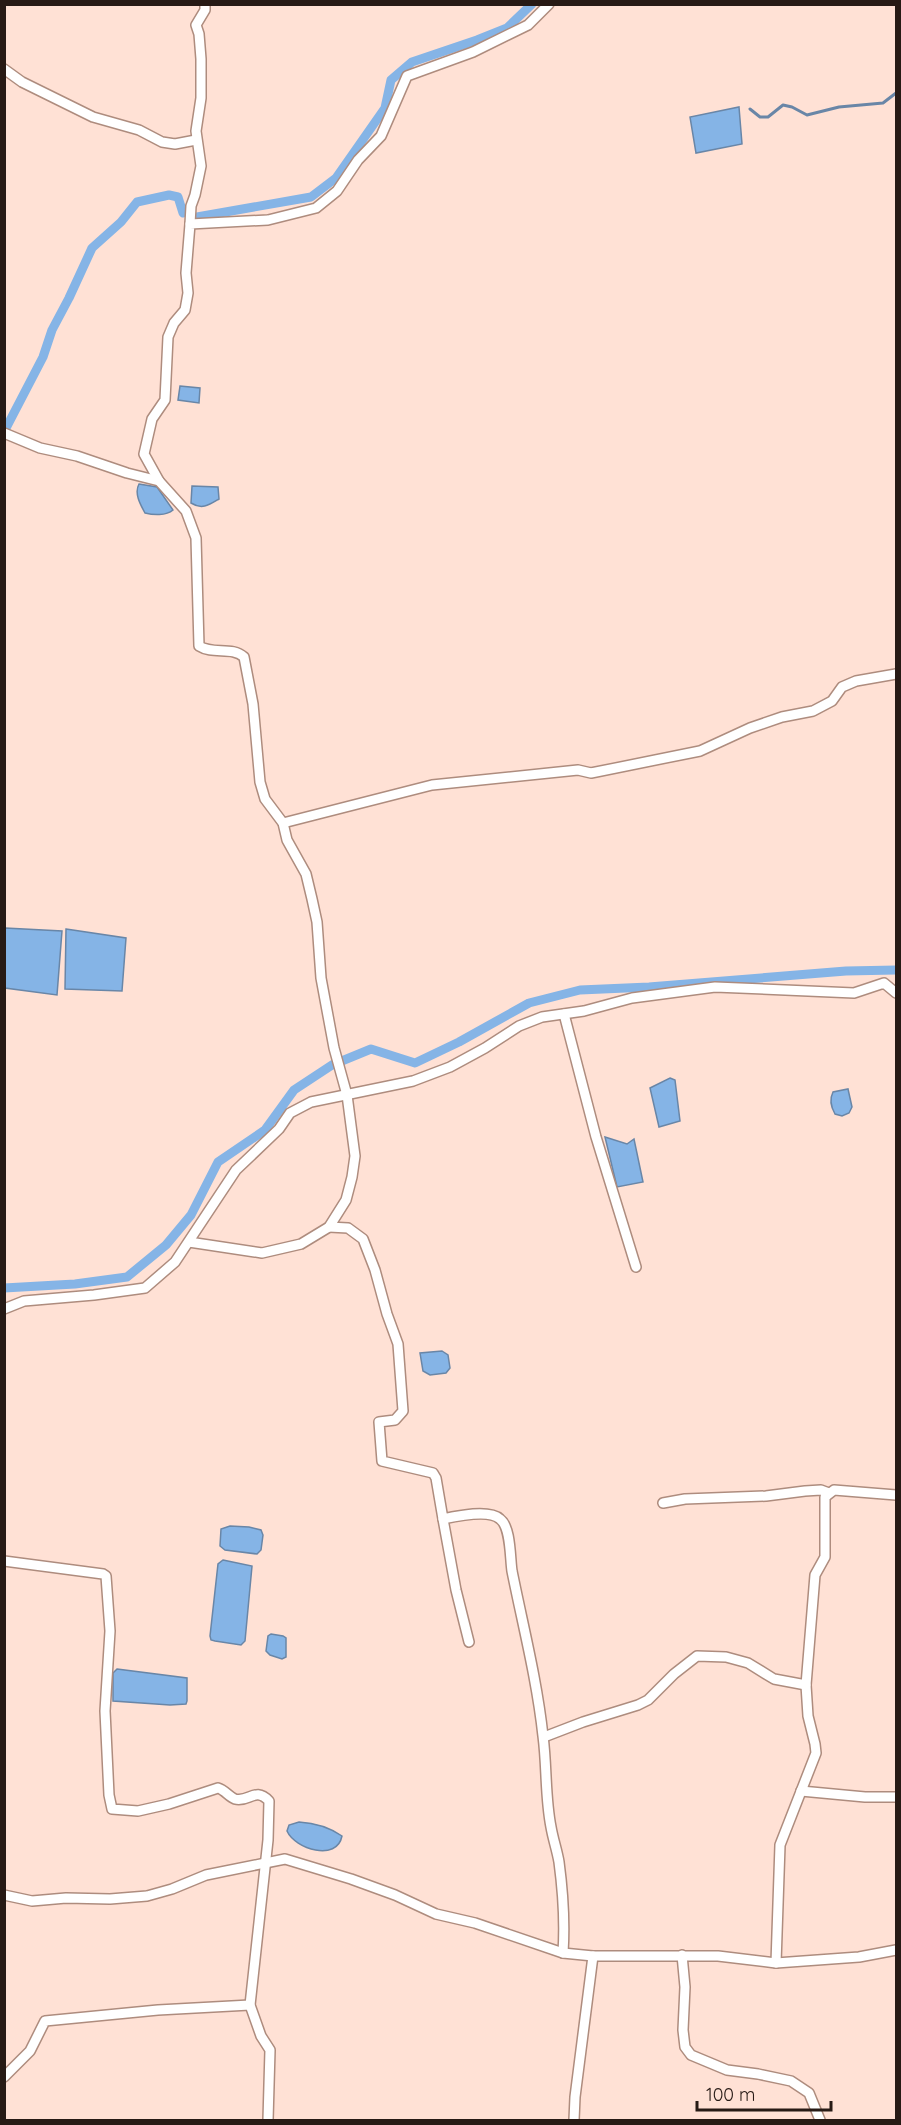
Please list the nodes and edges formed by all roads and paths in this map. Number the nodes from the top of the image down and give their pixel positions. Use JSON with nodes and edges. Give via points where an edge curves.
{"nodes":[{"id":1,"x":205,"y":4,"type":"edge"},
{"id":2,"x":549,"y":4,"type":"edge"},
{"id":3,"x":4,"y":69,"type":"edge"},
{"id":4,"x":196,"y":140,"type":"junction"},
{"id":5,"x":190,"y":224,"type":"junction"},
{"id":6,"x":4,"y":434,"type":"edge"},
{"id":7,"x":159,"y":481,"type":"junction"},
{"id":8,"x":897,"y":674,"type":"edge"},
{"id":9,"x":283,"y":823,"type":"junction"},
{"id":10,"x":897,"y":993,"type":"edge"},
{"id":11,"x":564,"y":1014,"type":"junction"},
{"id":12,"x":347,"y":1095,"type":"junction"},
{"id":13,"x":329,"y":1227,"type":"junction"},
{"id":14,"x":189,"y":1242,"type":"junction"},
{"id":15,"x":636,"y":1267,"type":"dead end"},
{"id":16,"x":4,"y":1309,"type":"edge"},
{"id":17,"x":829,"y":1493,"type":"junction"},
{"id":18,"x":897,"y":1495,"type":"edge"},
{"id":19,"x":663,"y":1503,"type":"dead end"},
{"id":20,"x":443,"y":1519,"type":"junction"},
{"id":21,"x":4,"y":1561,"type":"edge"},
{"id":22,"x":469,"y":1642,"type":"dead end"},
{"id":23,"x":806,"y":1685,"type":"junction"},
{"id":24,"x":544,"y":1737,"type":"junction"},
{"id":25,"x":801,"y":1791,"type":"junction"},
{"id":26,"x":897,"y":1797,"type":"edge"},
{"id":27,"x":264,"y":1863,"type":"junction"},
{"id":28,"x":4,"y":1895,"type":"edge"},
{"id":29,"x":897,"y":1950,"type":"edge"},
{"id":30,"x":563,"y":1953,"type":"junction"},
{"id":31,"x":682,"y":1955,"type":"junction"},
{"id":32,"x":593,"y":1956,"type":"junction"},
{"id":33,"x":776,"y":1963,"type":"junction"},
{"id":34,"x":250,"y":2005,"type":"junction"},
{"id":35,"x":4,"y":2077,"type":"edge"},
{"id":36,"x":268,"y":2121,"type":"edge"},
{"id":37,"x":574,"y":2121,"type":"edge"},
{"id":38,"x":820,"y":2121,"type":"edge"}],
"edges":[{"from":1,"to":4,"type":"street","via":[[196,25],[201,98]]},
{"from":2,"to":5,"type":"street","via":[[528,25],[473,52],[407,76],[381,136],[337,191],[316,208],[268,220]]},
{"from":3,"to":4,"type":"street","via":[[93,117],[139,130],[162,142]]},
{"from":4,"to":5,"type":"street","via":[[201,166]]},
{"from":5,"to":7,"type":"street","via":[[185,310],[168,337],[165,400],[152,419],[144,454]]},
{"from":6,"to":7,"type":"street"},
{"from":7,"to":9,"type":"street","via":[[186,511],[196,538],[199,646],[205,650],[238,652],[244,657],[260,782],[264,799]]},
{"from":8,"to":9,"type":"street","via":[[856,681],[842,687],[832,701],[813,711],[760,724],[700,751],[591,773],[578,770],[432,785]]},
{"from":9,"to":12,"type":"street","via":[[287,840],[306,874],[312,899],[321,978]]},
{"from":10,"to":11,"type":"street","via":[[885,982],[854,993],[715,987],[632,998]]},
{"from":11,"to":12,"type":"street","via":[[519,1026],[450,1067],[413,1081]]},
{"from":11,"to":15,"type":"street"},
{"from":12,"to":13,"type":"street","via":[[355,1156],[346,1200]]},
{"from":12,"to":14,"type":"street","via":[[311,1102],[290,1113],[279,1129],[236,1170]]},
{"from":13,"to":14,"type":"street","via":[[301,1244],[262,1253]]},
{"from":13,"to":20,"type":"street","via":[[348,1228],[363,1239],[398,1344],[403,1411],[395,1420],[379,1422],[382,1461],[432,1473]]},
{"from":14,"to":16,"type":"street","via":[[175,1262],[145,1288],[24,1301]]},
{"from":17,"to":18,"type":"street","via":[[834,1490]]},
{"from":17,"to":19,"type":"street","via":[[820,1490]]},
{"from":17,"to":23,"type":"street","via":[[824,1505],[825,1557],[815,1575],[811,1602]]},
{"from":20,"to":22,"type":"street"},
{"from":20,"to":24,"type":"street","via":[[487,1515],[499,1517],[506,1525]]},
{"from":21,"to":27,"type":"street","via":[[106,1576],[110,1631],[105,1711],[112,1809],[138,1812],[218,1788],[241,1800],[256,1794],[264,1796],[269,1801]]},
{"from":23,"to":24,"type":"street","via":[[774,1679],[748,1663],[726,1657],[698,1656],[639,1705]]},
{"from":23,"to":25,"type":"street","via":[[816,1753]]},
{"from":24,"to":30,"type":"street","via":[[549,1818],[559,1861]]},
{"from":25,"to":26,"type":"street"},
{"from":25,"to":33,"type":"street","via":[[780,1845]]},
{"from":27,"to":28,"type":"street","via":[[206,1875],[147,1896],[32,1900]]},
{"from":27,"to":30,"type":"street","via":[[285,1859],[296,1862],[395,1895],[436,1914]]},
{"from":27,"to":34,"type":"street"},
{"from":29,"to":33,"type":"street"},
{"from":30,"to":32,"type":"street"},
{"from":31,"to":32,"type":"street"},
{"from":31,"to":33,"type":"street"},
{"from":31,"to":38,"type":"street","via":[[683,2030],[685,2047],[691,2055],[727,2070],[791,2081],[809,2092]]},
{"from":32,"to":37,"type":"street"},
{"from":34,"to":35,"type":"street","via":[[45,2021],[30,2051]]},
{"from":34,"to":36,"type":"street","via":[[270,2050]]}]}
